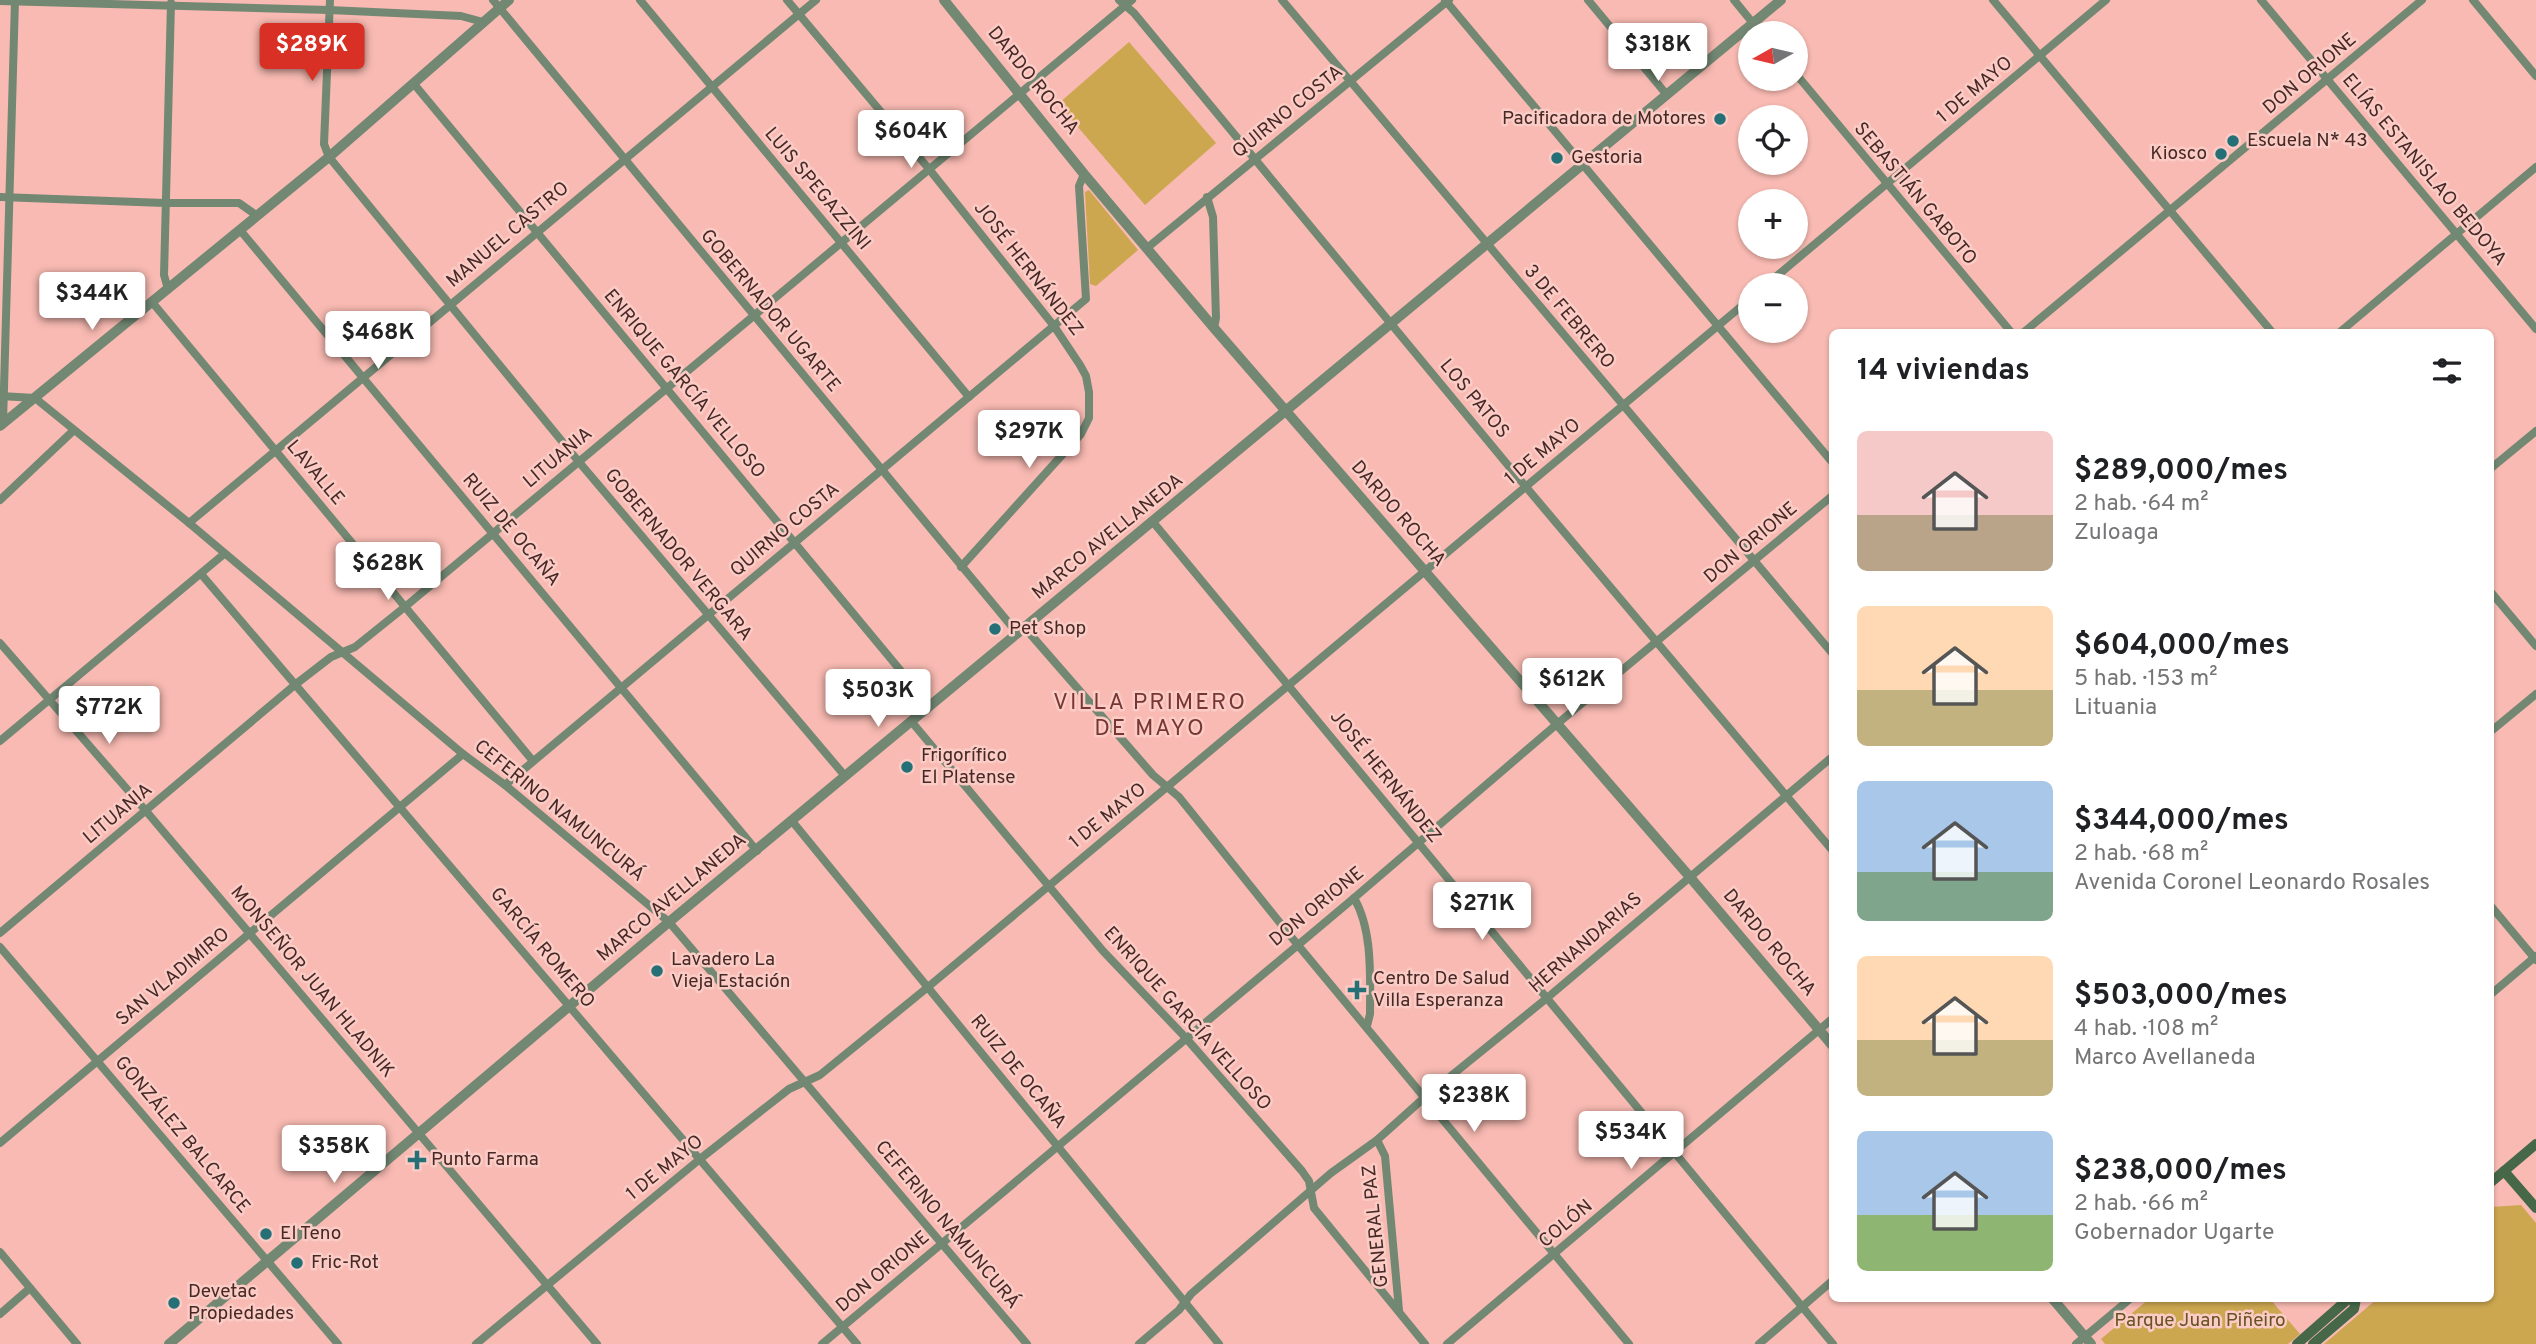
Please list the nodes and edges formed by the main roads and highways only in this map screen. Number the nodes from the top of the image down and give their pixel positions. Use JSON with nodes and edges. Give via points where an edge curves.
{"nodes":[{"id":1,"x":2536,"y":1144,"type":"edge"},
{"id":2,"x":2504,"y":1171,"type":"junction"},
{"id":3,"x":2494,"y":1180,"type":"edge"},
{"id":4,"x":2536,"y":1208,"type":"edge"},
{"id":5,"x":2345,"y":1302,"type":"edge"},
{"id":6,"x":2356,"y":1302,"type":"edge"},
{"id":7,"x":2297,"y":1344,"type":"edge"},
{"id":8,"x":2313,"y":1344,"type":"edge"}],
"edges":[{"from":1,"to":2,"type":"main road"},
{"from":2,"to":3,"type":"main road"},
{"from":2,"to":4,"type":"main road"},
{"from":5,"to":7,"type":"main road"},
{"from":6,"to":8,"type":"main road","via":[[2354,1309]]}]}
